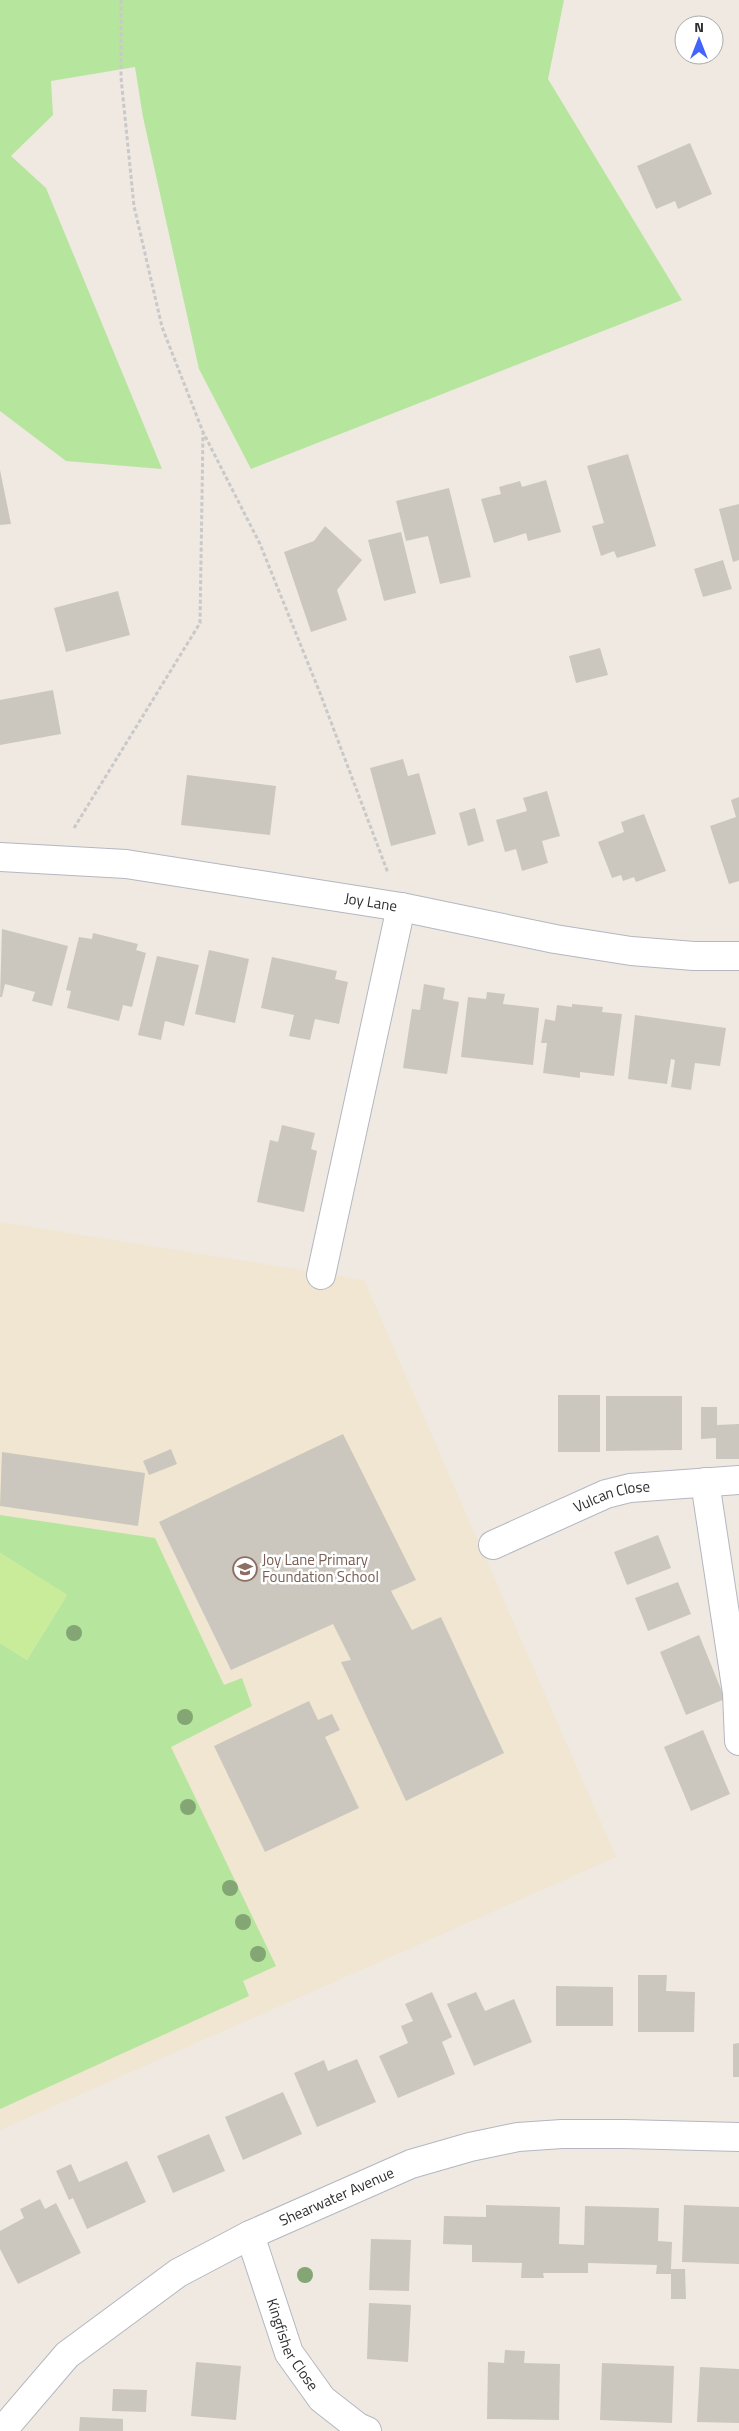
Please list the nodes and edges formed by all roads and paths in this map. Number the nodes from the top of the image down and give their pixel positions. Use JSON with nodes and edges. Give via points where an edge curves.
{"nodes":[{"id":1,"x":121,"y":0,"type":"edge"},
{"id":2,"x":203,"y":432,"type":"junction"},
{"id":3,"x":0,"y":857,"type":"edge"},
{"id":4,"x":54,"y":860,"type":"junction"},
{"id":5,"x":400,"y":907,"type":"junction"},
{"id":6,"x":739,"y":956,"type":"edge"},
{"id":7,"x":321,"y":1275,"type":"dead end"},
{"id":8,"x":739,"y":1480,"type":"edge"},
{"id":9,"x":705,"y":1482,"type":"junction"},
{"id":10,"x":493,"y":1545,"type":"dead end"},
{"id":11,"x":739,"y":1741,"type":"edge"},
{"id":12,"x":739,"y":2137,"type":"edge"},
{"id":13,"x":250,"y":2235,"type":"junction"},
{"id":14,"x":2,"y":2431,"type":"edge"},
{"id":15,"x":366,"y":2431,"type":"edge"}],
"edges":[{"from":1,"to":2,"type":"path","via":[[121,78],[134,206],[162,327]]},
{"from":2,"to":4,"type":"path","via":[[200,623]]},
{"from":2,"to":5,"type":"path","via":[[260,544]]},
{"from":3,"to":4,"type":"street","name":"Joy Lane"},
{"from":4,"to":5,"type":"street","name":"Joy Lane","via":[[126,864]]},
{"from":5,"to":6,"type":"street","name":"Joy Lane","via":[[556,940],[631,951]]},
{"from":5,"to":7,"type":"street"},
{"from":8,"to":9,"type":"street","name":"Vulcan Close"},
{"from":9,"to":10,"type":"street","name":"Vulcan Close","via":[[630,1488],[606,1494]]},
{"from":9,"to":11,"type":"street","via":[[724,1594],[737,1694]]},
{"from":12,"to":13,"type":"street","name":"Shearwater Avenue","via":[[562,2134],[518,2137],[411,2164]]},
{"from":13,"to":14,"type":"street","name":"Shearwater Avenue","via":[[178,2273],[67,2355]]},
{"from":13,"to":15,"type":"street","name":"Kingfisher Close","via":[[288,2354],[322,2399]]}]}
